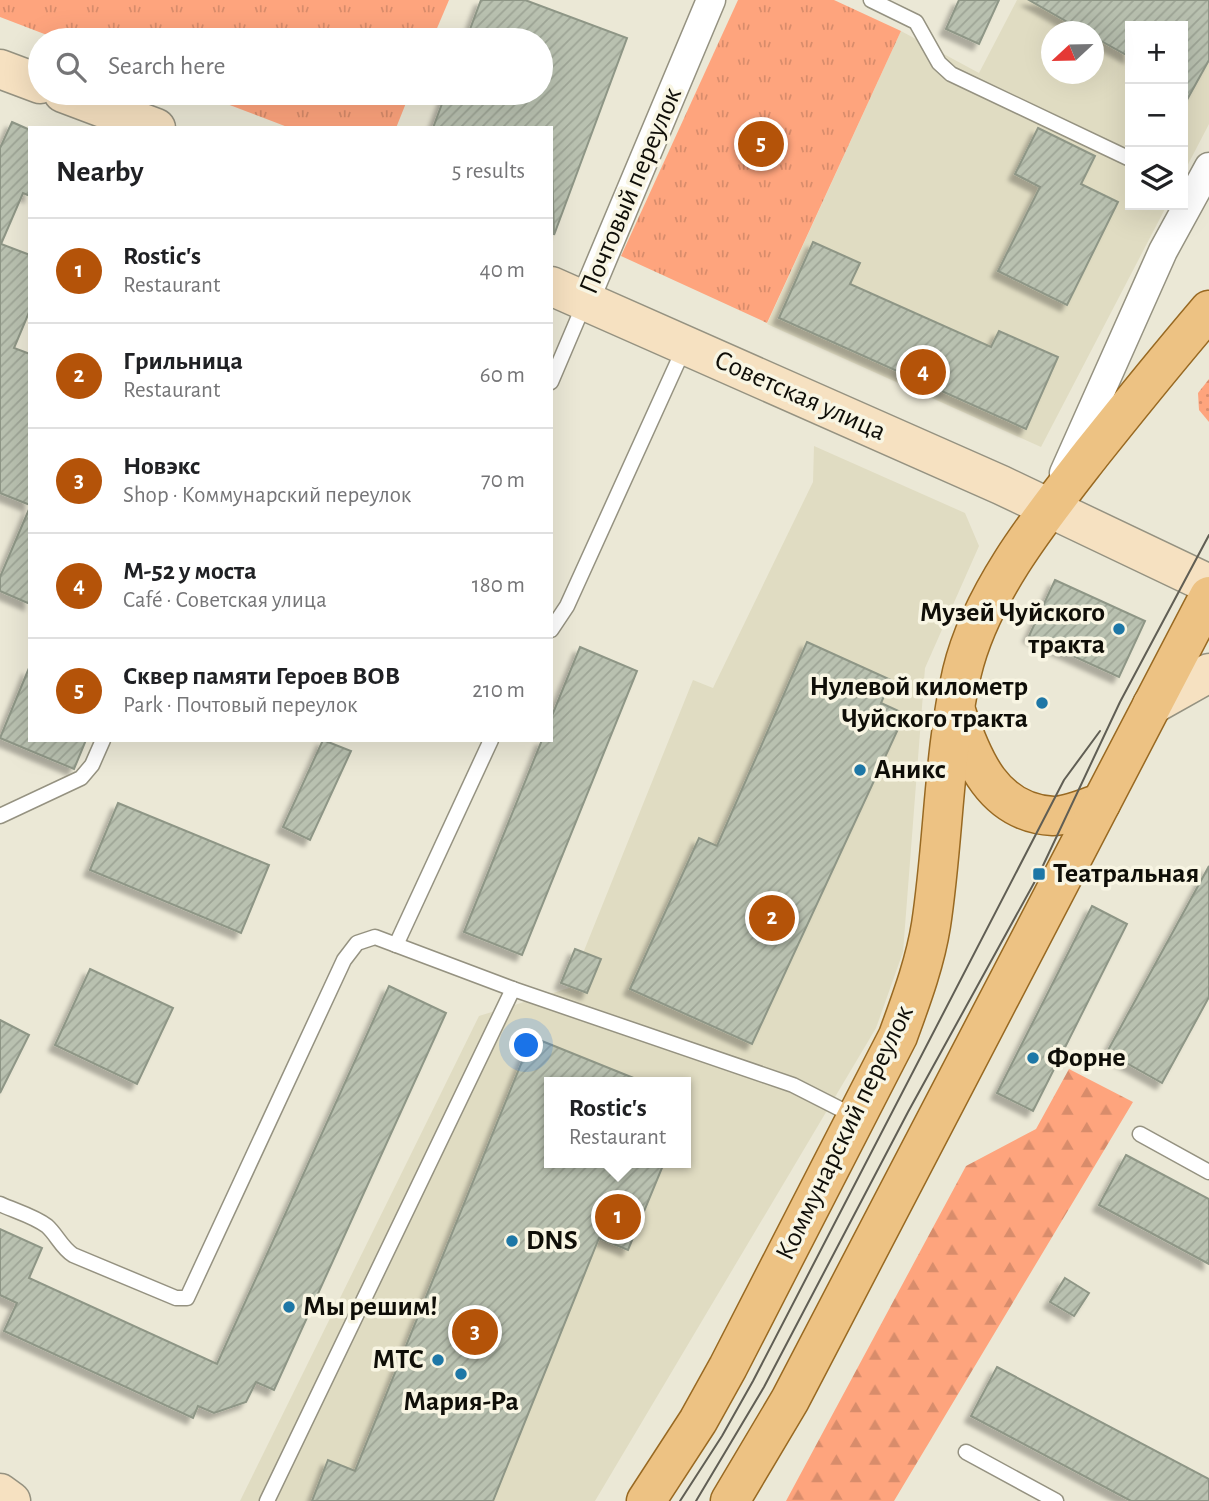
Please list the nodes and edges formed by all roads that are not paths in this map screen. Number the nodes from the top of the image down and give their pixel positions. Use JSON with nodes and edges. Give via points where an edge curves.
{"nodes":[{"id":1,"x":711,"y":0,"type":"edge"},
{"id":2,"x":871,"y":0,"type":"edge"},
{"id":3,"x":0,"y":69,"type":"edge"},
{"id":4,"x":28,"y":80,"type":"edge"},
{"id":5,"x":94,"y":105,"type":"edge"},
{"id":6,"x":151,"y":126,"type":"edge"},
{"id":7,"x":1125,"y":157,"type":"edge"},
{"id":8,"x":1196,"y":180,"type":"edge"},
{"id":9,"x":568,"y":293,"type":"edge"},
{"id":10,"x":1209,"y":310,"type":"edge"},
{"id":11,"x":685,"y":345,"type":"junction"},
{"id":12,"x":553,"y":372,"type":"edge"},
{"id":13,"x":1049,"y":508,"type":"junction"},
{"id":14,"x":1209,"y":584,"type":"edge"},
{"id":15,"x":1209,"y":596,"type":"edge"},
{"id":16,"x":553,"y":627,"type":"edge"},
{"id":17,"x":1209,"y":673,"type":"edge"},
{"id":18,"x":1152,"y":705,"type":"junction"},
{"id":19,"x":955,"y":709,"type":"junction"},
{"id":20,"x":102,"y":742,"type":"edge"},
{"id":21,"x":490,"y":742,"type":"edge"},
{"id":22,"x":1101,"y":803,"type":"junction"},
{"id":23,"x":0,"y":816,"type":"edge"},
{"id":24,"x":396,"y":945,"type":"junction"},
{"id":25,"x":513,"y":989,"type":"junction"},
{"id":26,"x":858,"y":1117,"type":"junction"},
{"id":27,"x":1140,"y":1134,"type":"dead end"},
{"id":28,"x":1209,"y":1172,"type":"edge"},
{"id":29,"x":0,"y":1204,"type":"edge"},
{"id":30,"x":966,"y":1452,"type":"dead end"},
{"id":31,"x":0,"y":1493,"type":"edge"},
{"id":32,"x":11,"y":1501,"type":"edge"},
{"id":33,"x":267,"y":1501,"type":"edge"},
{"id":34,"x":646,"y":1501,"type":"edge"},
{"id":35,"x":730,"y":1501,"type":"edge"},
{"id":36,"x":1056,"y":1501,"type":"edge"}],
"edges":[{"from":1,"to":9,"type":"street","name":"Почтовый переулок"},
{"from":2,"to":7,"type":"lane","via":[[916,22],[951,74]]},
{"from":3,"to":4,"type":"street"},
{"from":5,"to":6,"type":"street"},
{"from":8,"to":13,"type":"street"},
{"from":9,"to":11,"type":"street","name":"Советская улица"},
{"from":9,"to":12,"type":"lane","name":"Почтовый переулок"},
{"from":10,"to":13,"type":"main road","name":"Коммунарский переулок"},
{"from":11,"to":13,"type":"street","name":"Советская улица"},
{"from":11,"to":16,"type":"lane","via":[[567,606]]},
{"from":13,"to":14,"type":"street","name":"Советская улица"},
{"from":13,"to":19,"type":"main road","name":"Коммунарский переулок","via":[[1018,550],[986,610],[963,669]]},
{"from":15,"to":18,"type":"main road"},
{"from":17,"to":18,"type":"street"},
{"from":18,"to":22,"type":"main road"},
{"from":19,"to":22,"type":"main road","via":[[970,752],[996,793],[1055,816]]},
{"from":19,"to":26,"type":"main road","name":"Коммунарский переулок","via":[[931,928],[898,1037]]},
{"from":20,"to":23,"type":"lane","via":[[81,778]]},
{"from":21,"to":24,"type":"lane"},
{"from":22,"to":35,"type":"main road","via":[[790,1400]]},
{"from":24,"to":25,"type":"lane"},
{"from":24,"to":29,"type":"lane","via":[[365,938],[344,960],[187,1298],[176,1298],[73,1255],[44,1224]]},
{"from":25,"to":26,"type":"lane","via":[[793,1085]]},
{"from":25,"to":33,"type":"lane"},
{"from":26,"to":34,"type":"main road","name":"Коммунарский переулок","via":[[704,1410]]},
{"from":27,"to":28,"type":"lane"},
{"from":30,"to":36,"type":"lane"},
{"from":31,"to":32,"type":"street"}]}
